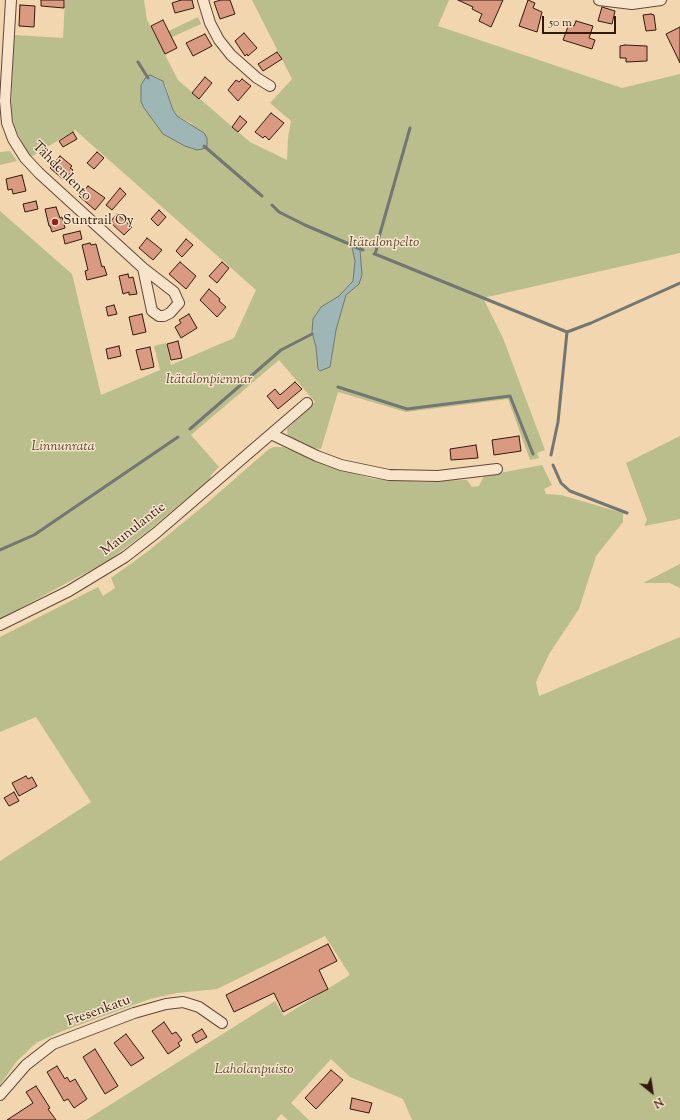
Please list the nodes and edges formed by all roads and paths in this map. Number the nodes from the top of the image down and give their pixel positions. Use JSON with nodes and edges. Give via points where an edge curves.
{"nodes":[{"id":1,"x":11,"y":0,"type":"edge"},
{"id":2,"x":203,"y":0,"type":"edge"},
{"id":3,"x":600,"y":0,"type":"edge"},
{"id":4,"x":661,"y":0,"type":"edge"},
{"id":5,"x":270,"y":86,"type":"dead end"},
{"id":6,"x":143,"y":268,"type":"junction"},
{"id":7,"x":307,"y":403,"type":"dead end"},
{"id":8,"x":270,"y":434,"type":"junction"},
{"id":9,"x":497,"y":469,"type":"dead end"},
{"id":10,"x":0,"y":625,"type":"edge"},
{"id":11,"x":222,"y":1023,"type":"dead end"},
{"id":12,"x":0,"y":1095,"type":"edge"}],
"edges":[{"from":1,"to":6,"type":"street","name":"Tähdenlento","via":[[5,101],[13,139],[38,173]]},
{"from":2,"to":5,"type":"street","via":[[219,40],[231,55]]},
{"from":3,"to":4,"type":"street","via":[[632,4]]},
{"from":6,"to":6,"type":"street","name":"Tähdenlento","via":[[174,292],[179,303],[170,313],[159,316],[152,311]]},
{"from":7,"to":8,"type":"street","name":"Maunulantie"},
{"from":8,"to":9,"type":"street","via":[[341,465],[389,475],[438,476]]},
{"from":8,"to":10,"type":"street","name":"Maunulantie","via":[[125,557],[69,591]]},
{"from":11,"to":12,"type":"street","name":"Fresenkatu","via":[[199,1007],[183,1002],[134,1013],[53,1044],[26,1065]]}]}
